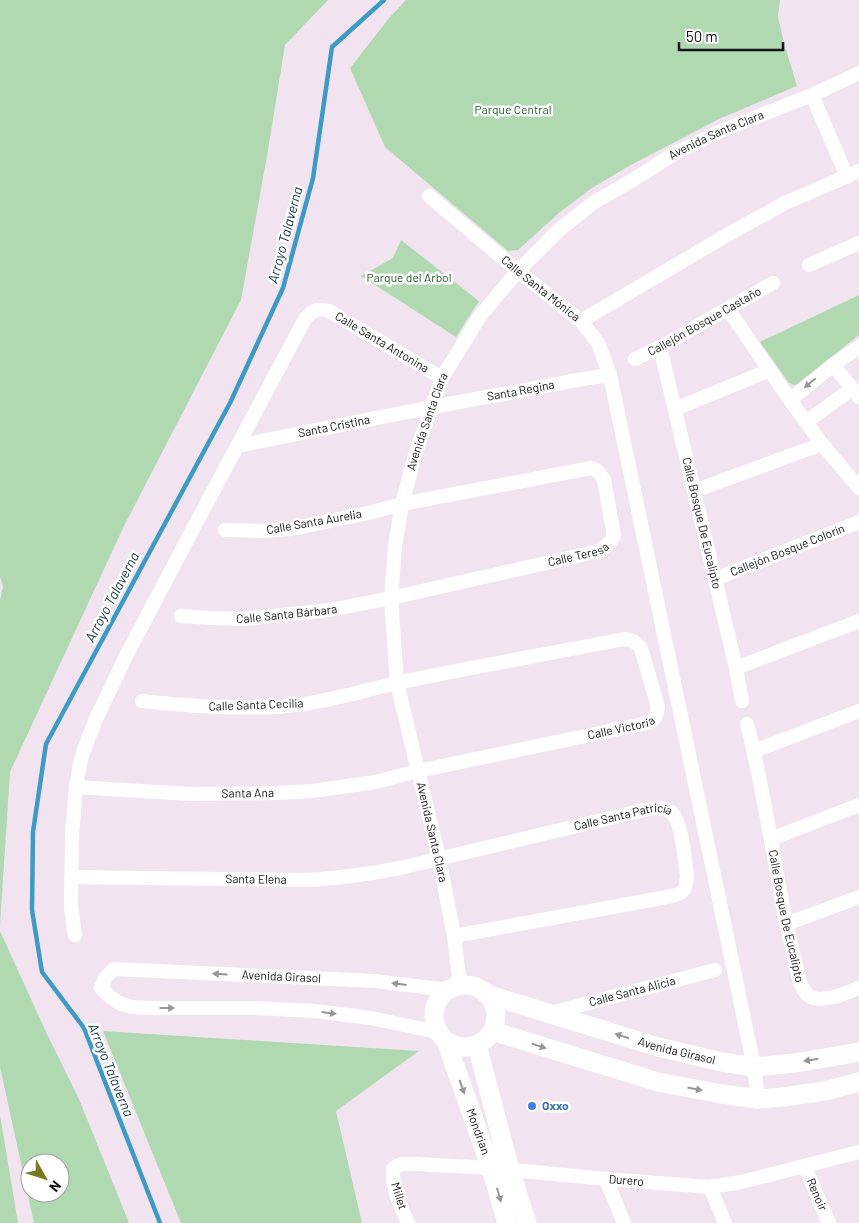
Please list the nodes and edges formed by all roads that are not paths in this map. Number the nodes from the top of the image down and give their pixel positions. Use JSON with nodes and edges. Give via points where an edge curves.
{"nodes":[{"id":1,"x":859,"y":73,"type":"edge"},
{"id":2,"x":812,"y":95,"type":"junction"},
{"id":3,"x":853,"y":174,"type":"edge"},
{"id":4,"x":429,"y":196,"type":"dead end"},
{"id":5,"x":859,"y":242,"type":"edge"},
{"id":6,"x":809,"y":265,"type":"dead end"},
{"id":7,"x":518,"y":271,"type":"junction"},
{"id":8,"x":773,"y":284,"type":"dead end"},
{"id":9,"x":728,"y":309,"type":"junction"},
{"id":10,"x":582,"y":321,"type":"junction"},
{"id":11,"x":660,"y":346,"type":"junction"},
{"id":12,"x":859,"y":348,"type":"edge"},
{"id":13,"x":635,"y":359,"type":"dead end"},
{"id":14,"x":832,"y":365,"type":"junction"},
{"id":15,"x":770,"y":370,"type":"junction"},
{"id":16,"x":610,"y":375,"type":"junction"},
{"id":17,"x":442,"y":378,"type":"junction"},
{"id":18,"x":856,"y":393,"type":"edge"},
{"id":19,"x":790,"y":400,"type":"junction"},
{"id":20,"x":432,"y":407,"type":"junction"},
{"id":21,"x":675,"y":409,"type":"junction"},
{"id":22,"x":806,"y":422,"type":"junction"},
{"id":23,"x":822,"y":444,"type":"junction"},
{"id":24,"x":237,"y":446,"type":"junction"},
{"id":25,"x":859,"y":488,"type":"edge"},
{"id":26,"x":694,"y":491,"type":"junction"},
{"id":27,"x":402,"y":504,"type":"junction"},
{"id":28,"x":859,"y":522,"type":"edge"},
{"id":29,"x":225,"y":530,"type":"dead end"},
{"id":30,"x":715,"y":579,"type":"junction"},
{"id":31,"x":392,"y":598,"type":"junction"},
{"id":32,"x":181,"y":616,"type":"dead end"},
{"id":33,"x":859,"y":621,"type":"edge"},
{"id":34,"x":736,"y":668,"type":"junction"},
{"id":35,"x":398,"y":683,"type":"junction"},
{"id":36,"x":142,"y":701,"type":"dead end"},
{"id":37,"x":742,"y":701,"type":"dead end"},
{"id":38,"x":859,"y":711,"type":"edge"},
{"id":39,"x":747,"y":724,"type":"dead end"},
{"id":40,"x":754,"y":751,"type":"junction"},
{"id":41,"x":418,"y":771,"type":"junction"},
{"id":42,"x":76,"y":787,"type":"junction"},
{"id":43,"x":859,"y":805,"type":"edge"},
{"id":44,"x":771,"y":839,"type":"junction"},
{"id":45,"x":439,"y":858,"type":"junction"},
{"id":46,"x":71,"y":877,"type":"junction"},
{"id":47,"x":859,"y":897,"type":"edge"},
{"id":48,"x":786,"y":924,"type":"junction"},
{"id":49,"x":75,"y":935,"type":"dead end"},
{"id":50,"x":454,"y":936,"type":"junction"},
{"id":51,"x":715,"y":970,"type":"dead end"},
{"id":52,"x":454,"y":988,"type":"junction"},
{"id":53,"x":859,"y":988,"type":"edge"},
{"id":54,"x":486,"y":994,"type":"junction"},
{"id":55,"x":550,"y":1013,"type":"junction"},
{"id":56,"x":492,"y":1031,"type":"junction"},
{"id":57,"x":441,"y":1037,"type":"junction"},
{"id":58,"x":477,"y":1045,"type":"junction"},
{"id":59,"x":859,"y":1052,"type":"edge"},
{"id":60,"x":754,"y":1067,"type":"junction"},
{"id":61,"x":859,"y":1082,"type":"edge"},
{"id":62,"x":758,"y":1099,"type":"junction"},
{"id":63,"x":859,"y":1152,"type":"edge"},
{"id":64,"x":805,"y":1167,"type":"junction"},
{"id":65,"x":491,"y":1168,"type":"junction"},
{"id":66,"x":394,"y":1169,"type":"joint"},
{"id":67,"x":510,"y":1170,"type":"junction"},
{"id":68,"x":606,"y":1179,"type":"junction"},
{"id":69,"x":710,"y":1187,"type":"junction"},
{"id":70,"x":408,"y":1223,"type":"edge"},
{"id":71,"x":507,"y":1223,"type":"edge"},
{"id":72,"x":527,"y":1223,"type":"edge"},
{"id":73,"x":624,"y":1223,"type":"edge"},
{"id":74,"x":725,"y":1223,"type":"edge"},
{"id":75,"x":829,"y":1223,"type":"edge"}],
"edges":[{"from":1,"to":2,"type":"street","name":"Avenida Santa Clara"},
{"from":2,"to":3,"type":"street"},
{"from":2,"to":7,"type":"street","name":"Avenida Santa Clara","via":[[677,152],[593,203],[559,230]]},
{"from":3,"to":10,"type":"street","via":[[785,202]]},
{"from":4,"to":7,"type":"street","name":"Calle Santa Mónica"},
{"from":5,"to":6,"type":"street"},
{"from":7,"to":10,"type":"street","name":"Calle Santa Mónica"},
{"from":7,"to":17,"type":"street","name":"Avenida Santa Clara","via":[[480,316]]},
{"from":8,"to":9,"type":"street","name":"Callejón Bosque Castaño"},
{"from":9,"to":11,"type":"street","name":"Callejón Bosque Castaño"},
{"from":9,"to":15,"type":"street"},
{"from":10,"to":16,"type":"street","name":"Calle Santa Mónica","via":[[598,343]]},
{"from":11,"to":13,"type":"street","name":"Callejón Bosque Castaño"},
{"from":11,"to":21,"type":"street","name":"Calle Bosque De Eucalipto"},
{"from":12,"to":14,"type":"street"},
{"from":14,"to":18,"type":"street"},
{"from":14,"to":19,"type":"street","one_way":true},
{"from":15,"to":19,"type":"street"},
{"from":15,"to":21,"type":"street"},
{"from":16,"to":20,"type":"street","name":"Santa Regina"},
{"from":16,"to":60,"type":"street","name":"Calle Santa Mónica"},
{"from":17,"to":20,"type":"street","name":"Avenida Santa Clara"},
{"from":17,"to":24,"type":"street","name":"Calle Santa Antonina","via":[[334,313],[315,310],[306,319]]},
{"from":18,"to":22,"type":"street"},
{"from":19,"to":22,"type":"street"},
{"from":20,"to":24,"type":"street","name":"Santa Cristina"},
{"from":20,"to":27,"type":"street","name":"Avenida Santa Clara"},
{"from":21,"to":26,"type":"street","name":"Calle Bosque De Eucalipto"},
{"from":22,"to":23,"type":"street"},
{"from":23,"to":25,"type":"street"},
{"from":23,"to":26,"type":"street"},
{"from":24,"to":42,"type":"street","via":[[106,697],[81,760]]},
{"from":26,"to":30,"type":"street","name":"Calle Bosque De Eucalipto"},
{"from":27,"to":29,"type":"street","name":"Calle Santa Aurelia","via":[[292,529],[262,532]]},
{"from":27,"to":31,"type":"street","name":"Avenida Santa Clara","via":[[395,546]]},
{"from":27,"to":31,"type":"street","name":"Calle Teresa","via":[[590,468],[600,472],[604,480],[614,536],[606,547],[599,550]]},
{"from":28,"to":30,"type":"street","name":"Callejón Bosque Colorín"},
{"from":30,"to":34,"type":"street","name":"Calle Bosque De Eucalipto"},
{"from":31,"to":32,"type":"street","name":"Calle Santa Bárbara","via":[[263,618]]},
{"from":31,"to":35,"type":"street","name":"Avenida Santa Clara"},
{"from":33,"to":34,"type":"street"},
{"from":34,"to":37,"type":"street","name":"Calle Bosque De Eucalipto"},
{"from":35,"to":36,"type":"street","name":"Calle Santa Cecilia","via":[[336,698],[279,706],[223,708]]},
{"from":35,"to":41,"type":"street","name":"Avenida Santa Clara"},
{"from":35,"to":41,"type":"street","name":"Calle Victoria","via":[[624,639],[636,642],[641,648],[658,707],[656,716],[648,723]]},
{"from":38,"to":40,"type":"street"},
{"from":39,"to":40,"type":"street","name":"Calle Bosque De Eucalipto"},
{"from":40,"to":44,"type":"street","name":"Calle Bosque De Eucalipto"},
{"from":41,"to":42,"type":"street","name":"Santa Ana","via":[[376,782],[287,793],[190,794]]},
{"from":41,"to":45,"type":"street","name":"Avenida Santa Clara"},
{"from":42,"to":46,"type":"street"},
{"from":43,"to":44,"type":"street"},
{"from":44,"to":48,"type":"street","name":"Calle Bosque De Eucalipto"},
{"from":45,"to":46,"type":"street","name":"Santa Elena","via":[[366,875],[328,879]]},
{"from":45,"to":50,"type":"street","name":"Avenida Santa Clara"},
{"from":45,"to":50,"type":"street","name":"Calle Santa Patricia","via":[[654,808],[665,808],[678,820],[687,875],[684,891]]},
{"from":46,"to":49,"type":"street"},
{"from":47,"to":48,"type":"street"},
{"from":48,"to":53,"type":"street","name":"Calle Bosque De Eucalipto","via":[[801,985],[807,994],[832,998]]},
{"from":50,"to":52,"type":"street","name":"Avenida Santa Clara"},
{"from":51,"to":55,"type":"street","name":"Calle Santa Alicia"},
{"from":52,"to":54,"type":"street","via":[[470,985]]},
{"from":52,"to":57,"type":"street","via":[[441,996],[433,1014]]},
{"from":52,"to":57,"type":"street","name":"Avenida Girasol","one_way":true,"via":[[374,981],[114,969],[101,988],[119,1003],[132,1007],[315,1011],[371,1018]]},
{"from":54,"to":55,"type":"street","name":"Avenida Girasol"},
{"from":54,"to":56,"type":"street","via":[[496,1011]]},
{"from":60,"to":55,"type":"street","name":"Avenida Girasol","one_way":true,"via":[[684,1054]]},
{"from":56,"to":58,"type":"street"},
{"from":56,"to":62,"type":"street","one_way":true,"via":[[658,1082]]},
{"from":57,"to":58,"type":"street","via":[[455,1046]]},
{"from":57,"to":65,"type":"street","name":"Mondrian","one_way":true},
{"from":58,"to":67,"type":"street","name":"Mondrian"},
{"from":59,"to":60,"type":"street","name":"Avenida Girasol","one_way":true},
{"from":60,"to":62,"type":"street","name":"Calle Santa Mónica"},
{"from":61,"to":62,"type":"street","via":[[825,1091]]},
{"from":63,"to":64,"type":"street","name":"Durero"},
{"from":64,"to":69,"type":"street","name":"Durero"},
{"from":64,"to":75,"type":"street","name":"Renoir"},
{"from":65,"to":66,"type":"street","name":"Durero","via":[[403,1164]]},
{"from":65,"to":67,"type":"street","name":"Durero"},
{"from":65,"to":71,"type":"street","name":"Mondrian","one_way":true},
{"from":66,"to":70,"type":"street","name":"Millet","via":[[395,1192]]},
{"from":67,"to":68,"type":"street","name":"Durero"},
{"from":67,"to":72,"type":"street","name":"Mondrian"},
{"from":68,"to":69,"type":"street","name":"Durero"},
{"from":68,"to":73,"type":"street"},
{"from":69,"to":74,"type":"street"}]}
